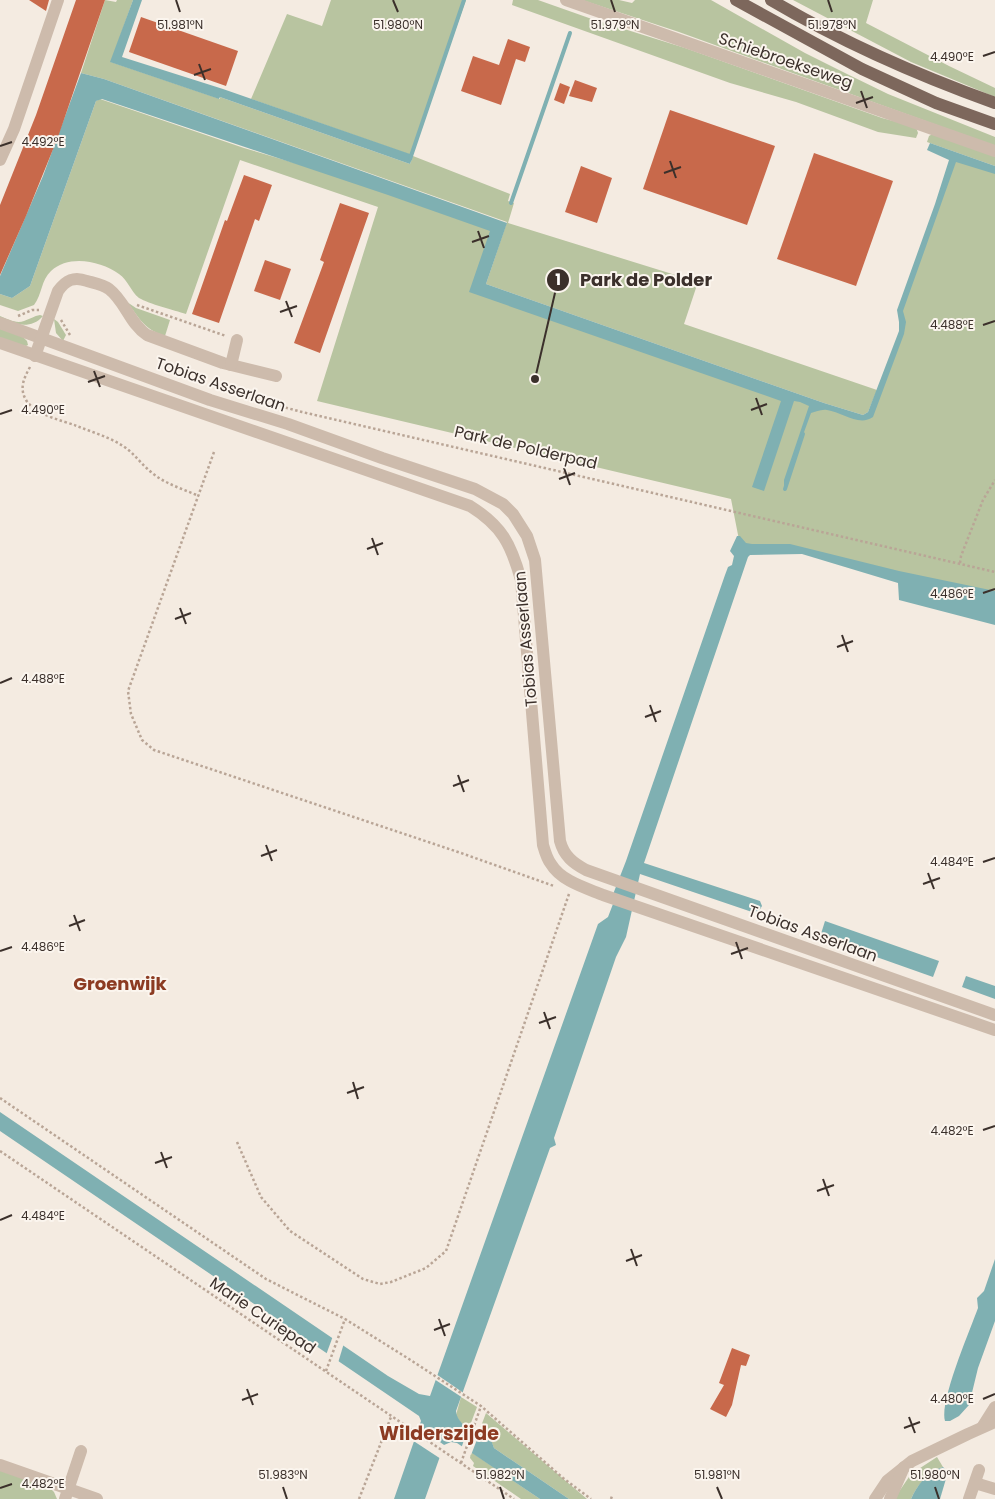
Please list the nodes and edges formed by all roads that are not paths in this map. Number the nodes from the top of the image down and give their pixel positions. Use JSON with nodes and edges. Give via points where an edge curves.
{"nodes":[{"id":1,"x":58,"y":0,"type":"edge"},
{"id":2,"x":566,"y":0,"type":"edge"},
{"id":3,"x":736,"y":0,"type":"edge"},
{"id":4,"x":770,"y":0,"type":"edge"},
{"id":5,"x":995,"y":103,"type":"edge"},
{"id":6,"x":995,"y":124,"type":"edge"},
{"id":7,"x":995,"y":151,"type":"edge"},
{"id":8,"x":0,"y":160,"type":"edge"},
{"id":9,"x":0,"y":323,"type":"edge"},
{"id":10,"x":42,"y":337,"type":"junction"},
{"id":11,"x":237,"y":340,"type":"dead end"},
{"id":12,"x":0,"y":343,"type":"edge"},
{"id":13,"x":35,"y":356,"type":"junction"},
{"id":14,"x":231,"y":365,"type":"junction"},
{"id":15,"x":276,"y":376,"type":"dead end"},
{"id":16,"x":995,"y":1015,"type":"edge"},
{"id":17,"x":995,"y":1030,"type":"edge"},
{"id":18,"x":995,"y":1407,"type":"edge"},
{"id":19,"x":989,"y":1424,"type":"edge"},
{"id":20,"x":81,"y":1451,"type":"dead end"},
{"id":21,"x":0,"y":1465,"type":"edge"},
{"id":22,"x":904,"y":1467,"type":"junction"},
{"id":23,"x":979,"y":1470,"type":"dead end"},
{"id":24,"x":975,"y":1483,"type":"junction"},
{"id":25,"x":995,"y":1490,"type":"edge"},
{"id":26,"x":66,"y":1494,"type":"edge"},
{"id":27,"x":97,"y":1499,"type":"edge"},
{"id":28,"x":875,"y":1499,"type":"edge"},
{"id":29,"x":890,"y":1499,"type":"edge"},
{"id":30,"x":969,"y":1499,"type":"edge"}],
"edges":[{"from":1,"to":8,"type":"street"},
{"from":2,"to":7,"type":"street","name":"Schiebroekseweg"},
{"from":3,"to":6,"type":"main road","via":[[862,69],[936,103]]},
{"from":4,"to":5,"type":"main road","via":[[872,54]]},
{"from":9,"to":10,"type":"street","name":"Tobias Asserlaan"},
{"from":10,"to":13,"type":"street"},
{"from":10,"to":14,"type":"street","via":[[58,291],[63,283],[78,278],[108,288],[146,335]]},
{"from":10,"to":16,"type":"street","name":"Tobias Asserlaan","via":[[210,400],[475,489],[503,504],[527,536],[534,560],[562,848],[574,864]]},
{"from":11,"to":14,"type":"street"},
{"from":12,"to":13,"type":"street","name":"Tobias Asserlaan"},
{"from":13,"to":17,"type":"street","name":"Tobias Asserlaan","via":[[470,506],[484,515],[514,554],[521,580],[543,845],[550,863],[562,876],[603,895]]},
{"from":14,"to":15,"type":"street"},
{"from":18,"to":19,"type":"street"},
{"from":19,"to":22,"type":"street"},
{"from":20,"to":26,"type":"street"},
{"from":21,"to":26,"type":"street"},
{"from":22,"to":28,"type":"street"},
{"from":22,"to":29,"type":"street"},
{"from":23,"to":24,"type":"street"},
{"from":24,"to":25,"type":"street"},
{"from":24,"to":30,"type":"street"},
{"from":26,"to":27,"type":"street"}]}
